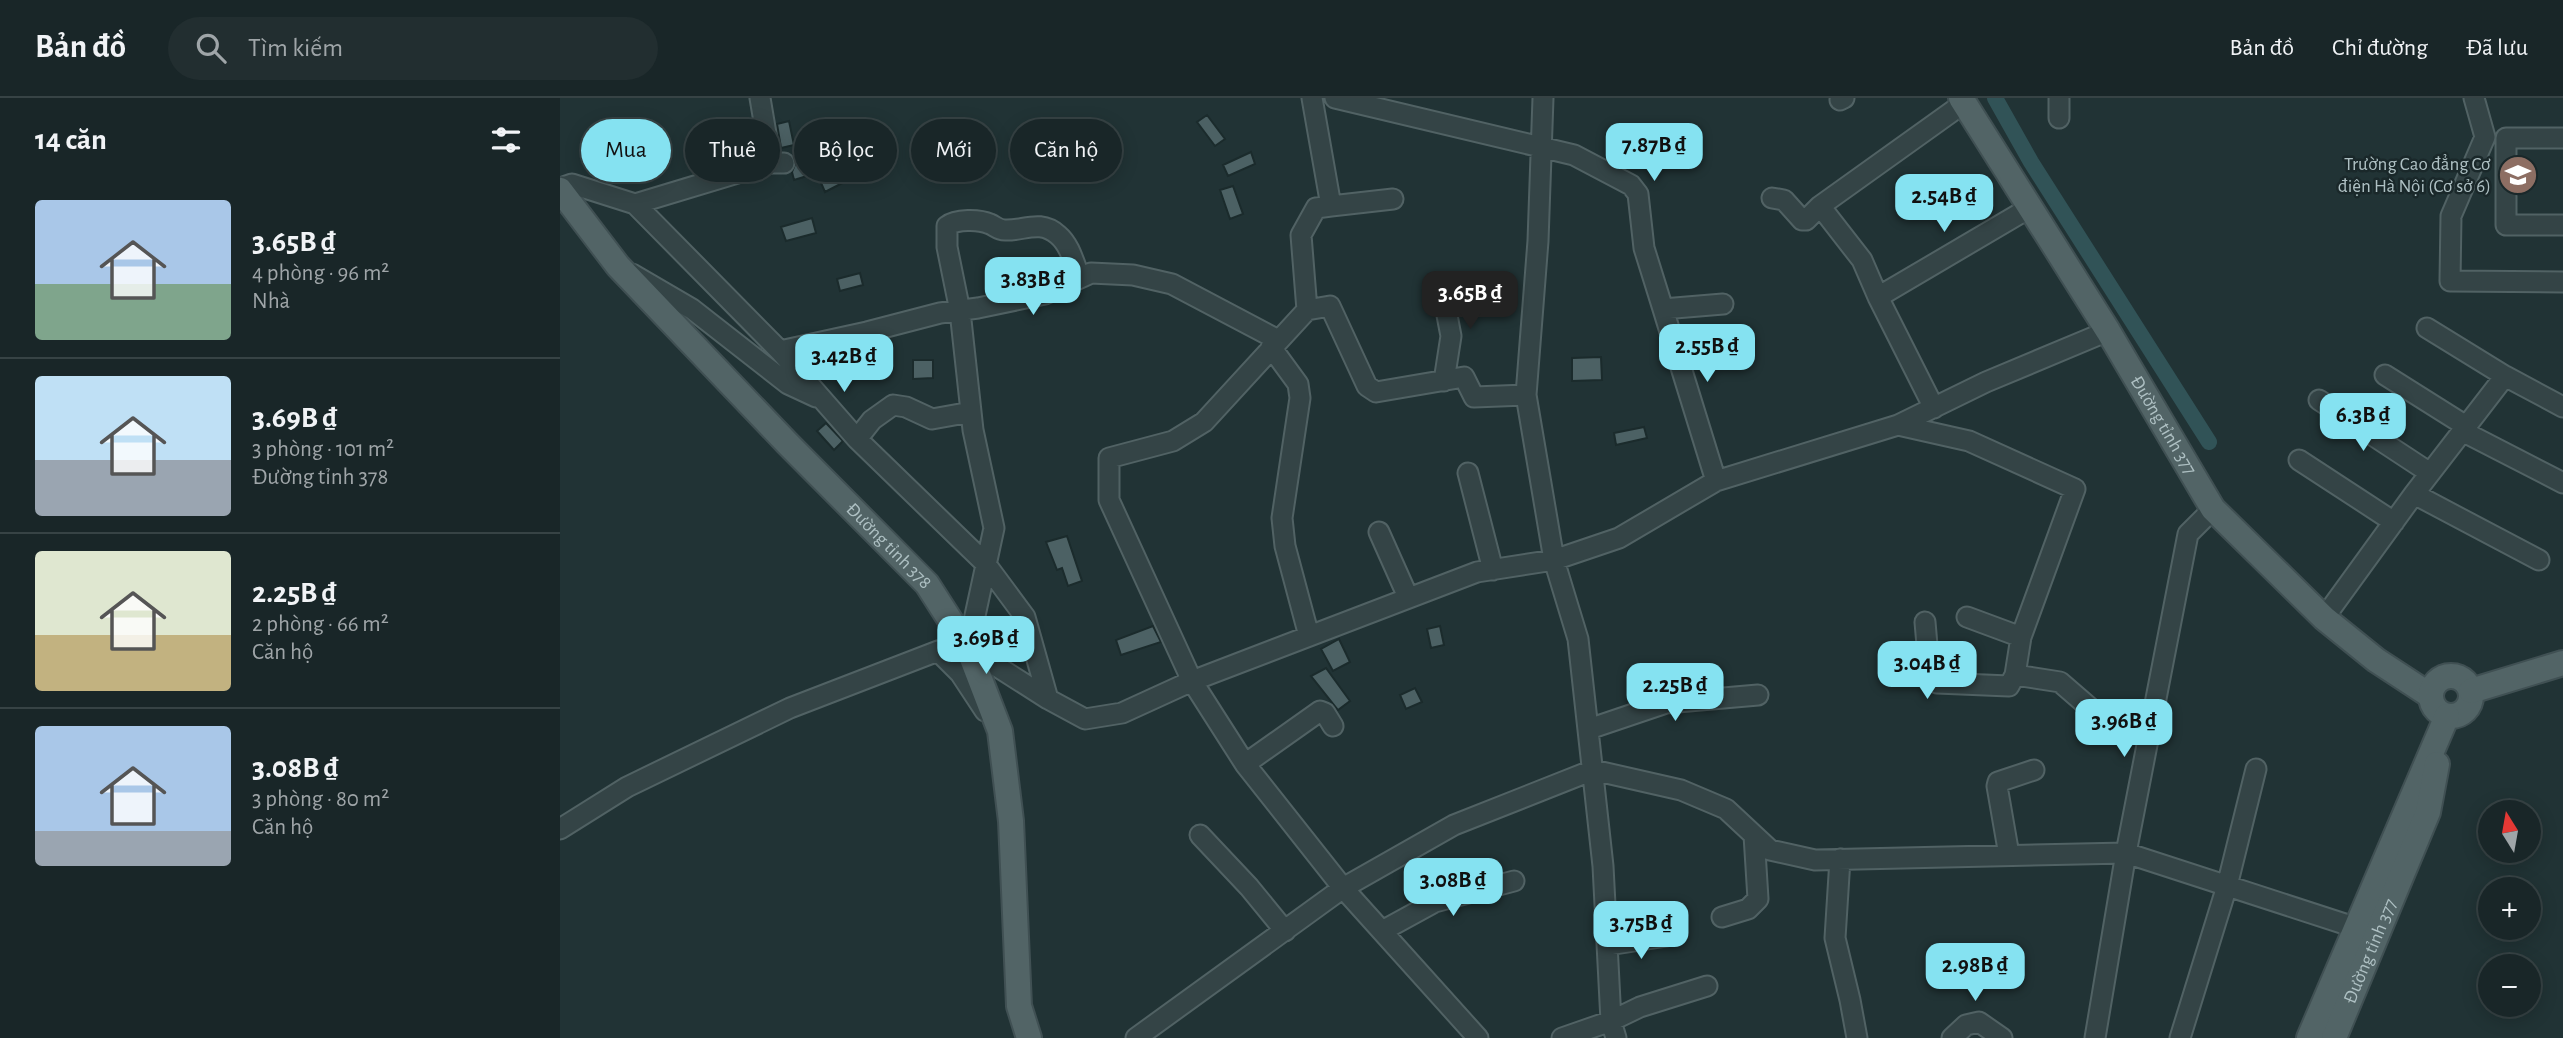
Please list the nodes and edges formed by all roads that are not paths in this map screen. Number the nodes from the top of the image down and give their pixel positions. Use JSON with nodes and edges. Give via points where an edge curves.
{"nodes":[{"id":1,"x":760,"y":98,"type":"edge"},
{"id":2,"x":1312,"y":98,"type":"edge"},
{"id":3,"x":1335,"y":98,"type":"edge"},
{"id":4,"x":1543,"y":98,"type":"edge"},
{"id":5,"x":2059,"y":98,"type":"edge"},
{"id":6,"x":2474,"y":98,"type":"edge"},
{"id":7,"x":1962,"y":101,"type":"edge"},
{"id":8,"x":2059,"y":118,"type":"dead end"},
{"id":9,"x":2563,"y":138,"type":"edge"},
{"id":10,"x":1541,"y":149,"type":"junction"},
{"id":11,"x":560,"y":189,"type":"edge"},
{"id":12,"x":1772,"y":198,"type":"dead end"},
{"id":13,"x":1393,"y":199,"type":"dead end"},
{"id":14,"x":635,"y":204,"type":"junction"},
{"id":15,"x":1331,"y":206,"type":"junction"},
{"id":16,"x":1820,"y":206,"type":"junction"},
{"id":17,"x":2031,"y":207,"type":"junction"},
{"id":18,"x":2563,"y":225,"type":"edge"},
{"id":19,"x":618,"y":266,"type":"junction"},
{"id":20,"x":1080,"y":278,"type":"junction"},
{"id":21,"x":2563,"y":282,"type":"edge"},
{"id":22,"x":1441,"y":284,"type":"dead end"},
{"id":23,"x":1878,"y":297,"type":"junction"},
{"id":24,"x":1723,"y":304,"type":"dead end"},
{"id":25,"x":1662,"y":309,"type":"junction"},
{"id":26,"x":1307,"y":310,"type":"junction"},
{"id":27,"x":960,"y":311,"type":"junction"},
{"id":28,"x":2427,"y":328,"type":"dead end"},
{"id":29,"x":2108,"y":331,"type":"junction"},
{"id":30,"x":1275,"y":343,"type":"junction"},
{"id":31,"x":780,"y":351,"type":"junction"},
{"id":32,"x":2385,"y":375,"type":"dead end"},
{"id":33,"x":2505,"y":376,"type":"junction"},
{"id":34,"x":1444,"y":381,"type":"junction"},
{"id":35,"x":1526,"y":396,"type":"junction"},
{"id":36,"x":2319,"y":400,"type":"dead end"},
{"id":37,"x":823,"y":401,"type":"junction"},
{"id":38,"x":2563,"y":407,"type":"edge"},
{"id":39,"x":1934,"y":408,"type":"junction"},
{"id":40,"x":971,"y":412,"type":"junction"},
{"id":41,"x":1898,"y":425,"type":"junction"},
{"id":42,"x":2464,"y":429,"type":"junction"},
{"id":43,"x":857,"y":439,"type":"junction"},
{"id":44,"x":2299,"y":460,"type":"dead end"},
{"id":45,"x":1468,"y":473,"type":"dead end"},
{"id":46,"x":2430,"y":473,"type":"junction"},
{"id":47,"x":1716,"y":481,"type":"junction"},
{"id":48,"x":2563,"y":483,"type":"edge"},
{"id":49,"x":2414,"y":494,"type":"junction"},
{"id":50,"x":2213,"y":509,"type":"junction"},
{"id":51,"x":2394,"y":522,"type":"junction"},
{"id":52,"x":1379,"y":531,"type":"dead end"},
{"id":53,"x":1554,"y":560,"type":"junction"},
{"id":54,"x":2539,"y":561,"type":"dead end"},
{"id":55,"x":985,"y":563,"type":"junction"},
{"id":56,"x":1493,"y":570,"type":"junction"},
{"id":57,"x":1408,"y":597,"type":"junction"},
{"id":58,"x":1967,"y":617,"type":"dead end"},
{"id":59,"x":2323,"y":618,"type":"junction"},
{"id":60,"x":1926,"y":622,"type":"dead end"},
{"id":61,"x":1309,"y":636,"type":"junction"},
{"id":62,"x":2021,"y":637,"type":"junction"},
{"id":63,"x":968,"y":648,"type":"junction"},
{"id":64,"x":2563,"y":663,"type":"edge"},
{"id":65,"x":2015,"y":675,"type":"junction"},
{"id":66,"x":1192,"y":681,"type":"junction"},
{"id":67,"x":2471,"y":691,"type":"junction"},
{"id":68,"x":1758,"y":695,"type":"dead end"},
{"id":69,"x":2431,"y":696,"type":"junction"},
{"id":70,"x":1048,"y":699,"type":"junction"},
{"id":71,"x":2447,"y":716,"type":"junction"},
{"id":72,"x":1333,"y":726,"type":"dead end"},
{"id":73,"x":2150,"y":728,"type":"junction"},
{"id":74,"x":1589,"y":729,"type":"junction"},
{"id":75,"x":1000,"y":731,"type":"junction"},
{"id":76,"x":1245,"y":764,"type":"junction"},
{"id":77,"x":2256,"y":769,"type":"dead end"},
{"id":78,"x":1593,"y":770,"type":"junction"},
{"id":79,"x":2034,"y":771,"type":"dead end"},
{"id":80,"x":560,"y":829,"type":"edge"},
{"id":81,"x":1200,"y":835,"type":"dead end"},
{"id":82,"x":1754,"y":835,"type":"junction"},
{"id":83,"x":2126,"y":853,"type":"junction"},
{"id":84,"x":2009,"y":855,"type":"junction"},
{"id":85,"x":1840,"y":859,"type":"junction"},
{"id":86,"x":1514,"y":881,"type":"dead end"},
{"id":87,"x":2227,"y":886,"type":"junction"},
{"id":88,"x":1343,"y":888,"type":"junction"},
{"id":89,"x":1722,"y":917,"type":"dead end"},
{"id":90,"x":2357,"y":928,"type":"junction"},
{"id":91,"x":1285,"y":931,"type":"junction"},
{"id":92,"x":1382,"y":932,"type":"junction"},
{"id":93,"x":1667,"y":936,"type":"dead end"},
{"id":94,"x":1608,"y":945,"type":"junction"},
{"id":95,"x":1707,"y":986,"type":"dead end"},
{"id":96,"x":1614,"y":1029,"type":"edge"},
{"id":97,"x":1029,"y":1038,"type":"edge"},
{"id":98,"x":1136,"y":1038,"type":"edge"},
{"id":99,"x":1478,"y":1038,"type":"edge"},
{"id":100,"x":1562,"y":1038,"type":"edge"},
{"id":101,"x":1857,"y":1038,"type":"edge"},
{"id":102,"x":1952,"y":1038,"type":"edge"},
{"id":103,"x":2002,"y":1038,"type":"edge"},
{"id":104,"x":2095,"y":1038,"type":"edge"},
{"id":105,"x":2180,"y":1038,"type":"edge"},
{"id":106,"x":2309,"y":1038,"type":"edge"},
{"id":107,"x":2334,"y":1038,"type":"edge"}],
"edges":[{"from":1,"to":14,"type":"street","via":[[778,163]]},
{"from":2,"to":15,"type":"street"},
{"from":3,"to":10,"type":"street"},
{"from":4,"to":10,"type":"street"},
{"from":5,"to":8,"type":"street"},
{"from":6,"to":21,"type":"street","via":[[2485,137],[2451,216],[2450,281]]},
{"from":7,"to":16,"type":"street"},
{"from":7,"to":17,"type":"main road","name":"Đường tỉnh 377"},
{"from":9,"to":18,"type":"street","via":[[2506,138],[2506,225]]},
{"from":10,"to":25,"type":"street","via":[[1588,161],[1636,190],[1644,248]]},
{"from":10,"to":35,"type":"street"},
{"from":11,"to":14,"type":"street","via":[[572,184]]},
{"from":11,"to":19,"type":"main road","name":"Đường tỉnh 378"},
{"from":12,"to":16,"type":"street","via":[[1784,200],[1802,220]]},
{"from":13,"to":15,"type":"street"},
{"from":14,"to":31,"type":"street"},
{"from":15,"to":26,"type":"street","via":[[1316,208],[1301,234]]},
{"from":16,"to":23,"type":"street","via":[[1863,260]]},
{"from":17,"to":23,"type":"street"},
{"from":17,"to":29,"type":"main road","name":"Đường tỉnh 377"},
{"from":19,"to":37,"type":"street","via":[[692,309],[788,384]]},
{"from":19,"to":63,"type":"main road","name":"Đường tỉnh 378","via":[[927,584]]},
{"from":20,"to":27,"type":"street","via":[[1045,294]]},
{"from":20,"to":27,"type":"street","via":[[1067,244],[1050,230],[1029,226],[1006,230],[987,223],[953,222],[946,231]]},
{"from":20,"to":30,"type":"street","via":[[1091,273],[1133,275],[1172,284]]},
{"from":22,"to":34,"type":"street","via":[[1451,336]]},
{"from":23,"to":39,"type":"street"},
{"from":24,"to":25,"type":"street"},
{"from":25,"to":47,"type":"street"},
{"from":26,"to":30,"type":"street"},
{"from":26,"to":34,"type":"street","via":[[1330,306],[1367,386],[1376,393]]},
{"from":27,"to":31,"type":"street"},
{"from":27,"to":40,"type":"street"},
{"from":28,"to":33,"type":"street"},
{"from":29,"to":39,"type":"street"},
{"from":29,"to":50,"type":"main road","name":"Đường tỉnh 377"},
{"from":30,"to":61,"type":"street","via":[[1298,384],[1300,398],[1282,518]]},
{"from":30,"to":66,"type":"street","via":[[1204,422],[1173,441],[1109,458],[1109,500]]},
{"from":31,"to":37,"type":"street"},
{"from":32,"to":42,"type":"street"},
{"from":33,"to":38,"type":"street"},
{"from":33,"to":42,"type":"street"},
{"from":34,"to":35,"type":"street","via":[[1464,377],[1474,397]]},
{"from":35,"to":53,"type":"street"},
{"from":36,"to":46,"type":"street"},
{"from":37,"to":43,"type":"street"},
{"from":39,"to":41,"type":"street"},
{"from":40,"to":43,"type":"street","via":[[932,419],[893,405],[872,420]]},
{"from":40,"to":55,"type":"street","via":[[994,528]]},
{"from":41,"to":47,"type":"street"},
{"from":41,"to":62,"type":"street","via":[[1969,441],[2075,489]]},
{"from":42,"to":46,"type":"street"},
{"from":42,"to":48,"type":"street"},
{"from":43,"to":55,"type":"street"},
{"from":44,"to":51,"type":"street"},
{"from":45,"to":56,"type":"street"},
{"from":46,"to":49,"type":"street"},
{"from":47,"to":53,"type":"street","via":[[1619,537]]},
{"from":49,"to":51,"type":"street"},
{"from":49,"to":54,"type":"street"},
{"from":50,"to":59,"type":"main road","name":"Đường tỉnh 377"},
{"from":50,"to":73,"type":"street","via":[[2188,534]]},
{"from":51,"to":59,"type":"street"},
{"from":52,"to":57,"type":"street"},
{"from":53,"to":56,"type":"street"},
{"from":53,"to":74,"type":"street","via":[[1578,639]]},
{"from":55,"to":63,"type":"street"},
{"from":55,"to":70,"type":"street","via":[[1025,617]]},
{"from":56,"to":57,"type":"street"},
{"from":57,"to":61,"type":"street"},
{"from":58,"to":62,"type":"street"},
{"from":59,"to":69,"type":"main road","name":"Đường tỉnh 377"},
{"from":60,"to":65,"type":"street","via":[[1928,677],[1934,682],[2006,687]]},
{"from":61,"to":66,"type":"street"},
{"from":62,"to":65,"type":"street"},
{"from":63,"to":70,"type":"street"},
{"from":63,"to":75,"type":"main road","name":"Đường tỉnh 378"},
{"from":64,"to":67,"type":"main road"},
{"from":65,"to":73,"type":"street","via":[[2060,682],[2097,714]]},
{"from":66,"to":70,"type":"street","via":[[1122,713],[1085,719]]},
{"from":66,"to":76,"type":"street"},
{"from":67,"to":69,"type":"main road","via":[[2461,678],[2444,676]]},
{"from":67,"to":71,"type":"main road","via":[[2468,707]]},
{"from":68,"to":74,"type":"street","via":[[1667,703]]},
{"from":69,"to":71,"type":"main road","via":[[2438,711]]},
{"from":71,"to":90,"type":"main road","name":"Đường tỉnh 377"},
{"from":71,"to":107,"type":"main road","name":"Đường tỉnh 377","via":[[2428,812]]},
{"from":72,"to":76,"type":"street","via":[[1320,711]]},
{"from":73,"to":83,"type":"street"},
{"from":74,"to":78,"type":"street"},
{"from":75,"to":80,"type":"street","via":[[960,673],[938,651],[790,708],[626,787]]},
{"from":75,"to":97,"type":"main road","name":"Đường tỉnh 378","via":[[1011,821],[1019,1006]]},
{"from":76,"to":88,"type":"street"},
{"from":77,"to":87,"type":"street"},
{"from":78,"to":82,"type":"street","via":[[1681,790],[1726,809]]},
{"from":78,"to":88,"type":"street","via":[[1454,825]]},
{"from":78,"to":94,"type":"street"},
{"from":79,"to":84,"type":"street","via":[[1998,782]]},
{"from":81,"to":91,"type":"street"},
{"from":82,"to":85,"type":"street","via":[[1770,849],[1815,860]]},
{"from":82,"to":89,"type":"street","via":[[1758,899],[1748,909]]},
{"from":83,"to":84,"type":"street"},
{"from":83,"to":87,"type":"street"},
{"from":83,"to":104,"type":"street"},
{"from":84,"to":85,"type":"street"},
{"from":85,"to":101,"type":"street","via":[[1835,938]]},
{"from":86,"to":92,"type":"street","via":[[1435,902]]},
{"from":87,"to":90,"type":"street"},
{"from":87,"to":105,"type":"street"},
{"from":88,"to":91,"type":"street"},
{"from":88,"to":92,"type":"street"},
{"from":90,"to":106,"type":"main road","name":"Đường tỉnh 377"},
{"from":91,"to":98,"type":"street"},
{"from":92,"to":99,"type":"street"},
{"from":93,"to":94,"type":"street"},
{"from":94,"to":96,"type":"street"},
{"from":95,"to":96,"type":"street","via":[[1649,1003]]},
{"from":96,"to":100,"type":"street"},
{"from":102,"to":103,"type":"street","via":[[1966,1025],[1979,1022]]}]}
